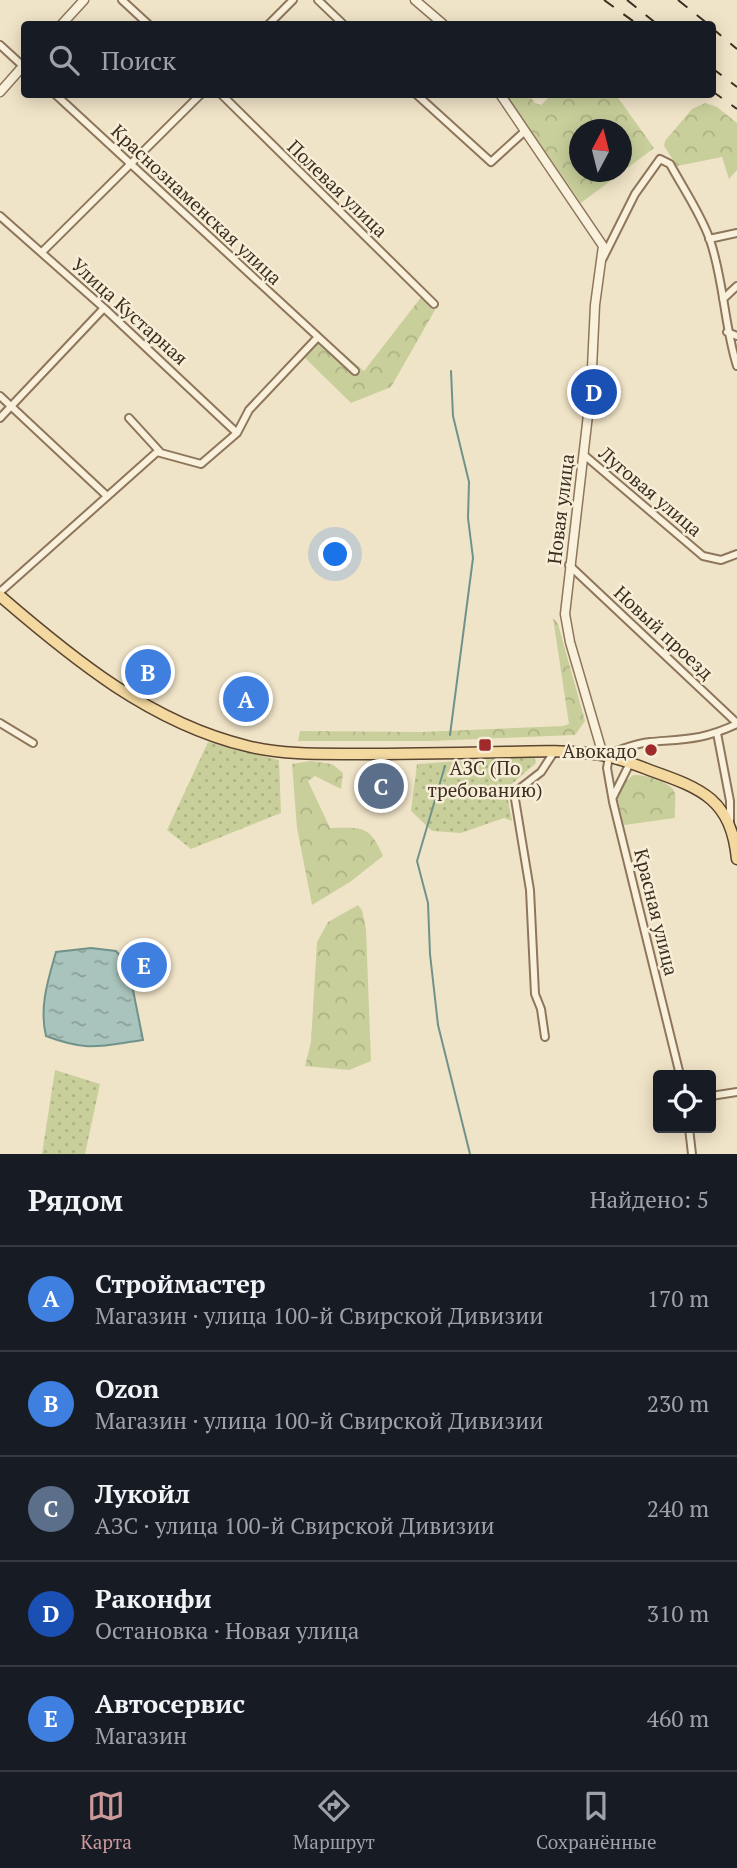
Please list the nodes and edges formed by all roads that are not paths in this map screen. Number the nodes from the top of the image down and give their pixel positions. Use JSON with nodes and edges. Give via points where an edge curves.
{"nodes":[{"id":1,"x":84,"y":0,"type":"edge"},
{"id":2,"x":122,"y":0,"type":"edge"},
{"id":3,"x":293,"y":0,"type":"edge"},
{"id":4,"x":318,"y":0,"type":"edge"},
{"id":5,"x":415,"y":0,"type":"edge"},
{"id":6,"x":65,"y":21,"type":"edge"},
{"id":7,"x":145,"y":21,"type":"edge"},
{"id":8,"x":272,"y":21,"type":"edge"},
{"id":9,"x":341,"y":21,"type":"edge"},
{"id":10,"x":440,"y":21,"type":"edge"},
{"id":11,"x":0,"y":45,"type":"edge"},
{"id":12,"x":21,"y":63,"type":"edge"},
{"id":13,"x":21,"y":69,"type":"edge"},
{"id":14,"x":0,"y":92,"type":"edge"},
{"id":15,"x":59,"y":98,"type":"edge"},
{"id":16,"x":197,"y":98,"type":"edge"},
{"id":17,"x":224,"y":98,"type":"edge"},
{"id":18,"x":420,"y":98,"type":"edge"},
{"id":19,"x":503,"y":98,"type":"edge"},
{"id":20,"x":524,"y":131,"type":"junction"},
{"id":21,"x":131,"y":164,"type":"junction"},
{"id":22,"x":0,"y":216,"type":"edge"},
{"id":23,"x":737,"y":233,"type":"edge"},
{"id":24,"x":709,"y":239,"type":"junction"},
{"id":25,"x":42,"y":252,"type":"junction"},
{"id":26,"x":601,"y":263,"type":"junction"},
{"id":27,"x":737,"y":286,"type":"edge"},
{"id":28,"x":723,"y":299,"type":"junction"},
{"id":29,"x":434,"y":303,"type":"dead end"},
{"id":30,"x":104,"y":308,"type":"junction"},
{"id":31,"x":727,"y":332,"type":"junction"},
{"id":32,"x":737,"y":336,"type":"edge"},
{"id":33,"x":317,"y":338,"type":"junction"},
{"id":34,"x":737,"y":366,"type":"edge"},
{"id":35,"x":355,"y":372,"type":"dead end"},
{"id":36,"x":0,"y":396,"type":"edge"},
{"id":37,"x":11,"y":407,"type":"junction"},
{"id":38,"x":0,"y":418,"type":"edge"},
{"id":39,"x":129,"y":418,"type":"dead end"},
{"id":40,"x":237,"y":433,"type":"junction"},
{"id":41,"x":161,"y":453,"type":"junction"},
{"id":42,"x":583,"y":454,"type":"junction"},
{"id":43,"x":107,"y":496,"type":"junction"},
{"id":44,"x":737,"y":554,"type":"edge"},
{"id":45,"x":569,"y":565,"type":"junction"},
{"id":46,"x":0,"y":594,"type":"edge"},
{"id":47,"x":0,"y":723,"type":"edge"},
{"id":48,"x":737,"y":723,"type":"edge"},
{"id":49,"x":717,"y":733,"type":"junction"},
{"id":50,"x":33,"y":743,"type":"dead end"},
{"id":51,"x":554,"y":752,"type":"junction"},
{"id":52,"x":610,"y":757,"type":"junction"},
{"id":53,"x":630,"y":763,"type":"junction"},
{"id":54,"x":612,"y":798,"type":"junction"},
{"id":55,"x":730,"y":825,"type":"junction"},
{"id":56,"x":737,"y":859,"type":"edge"},
{"id":57,"x":545,"y":1037,"type":"dead end"},
{"id":58,"x":679,"y":1070,"type":"edge"},
{"id":59,"x":737,"y":1092,"type":"edge"},
{"id":60,"x":716,"y":1095,"type":"edge"},
{"id":61,"x":690,"y":1133,"type":"edge"},
{"id":62,"x":692,"y":1154,"type":"edge"}],
"edges":[{"from":1,"to":6,"type":"street"},
{"from":2,"to":7,"type":"street"},
{"from":3,"to":8,"type":"street"},
{"from":4,"to":9,"type":"street"},
{"from":5,"to":10,"type":"street"},
{"from":11,"to":12,"type":"street"},
{"from":13,"to":14,"type":"street"},
{"from":15,"to":21,"type":"street","name":"Краснознаменская улица"},
{"from":16,"to":21,"type":"street"},
{"from":17,"to":29,"type":"street","name":"Полевая улица"},
{"from":18,"to":20,"type":"street","via":[[491,162]]},
{"from":19,"to":20,"type":"street"},
{"from":20,"to":26,"type":"street","via":[[601,243]]},
{"from":21,"to":25,"type":"street"},
{"from":21,"to":33,"type":"street","name":"Краснознаменская улица"},
{"from":22,"to":25,"type":"street","name":"Улица Кустарная"},
{"from":23,"to":24,"type":"street"},
{"from":24,"to":26,"type":"street","via":[[670,164],[660,159],[632,198]]},
{"from":24,"to":28,"type":"street"},
{"from":25,"to":30,"type":"street","name":"Улица Кустарная"},
{"from":26,"to":42,"type":"street","name":"Новая улица"},
{"from":27,"to":28,"type":"street"},
{"from":28,"to":31,"type":"street"},
{"from":30,"to":37,"type":"street"},
{"from":30,"to":40,"type":"street","name":"Улица Кустарная"},
{"from":31,"to":32,"type":"street"},
{"from":31,"to":34,"type":"street"},
{"from":33,"to":35,"type":"street","name":"Краснознаменская улица"},
{"from":33,"to":40,"type":"street","via":[[249,410]]},
{"from":36,"to":37,"type":"street"},
{"from":37,"to":38,"type":"street"},
{"from":37,"to":43,"type":"street"},
{"from":39,"to":41,"type":"street"},
{"from":40,"to":41,"type":"street","via":[[201,464]]},
{"from":41,"to":43,"type":"street"},
{"from":42,"to":44,"type":"street","name":"Луговая улица","via":[[703,556],[723,560]]},
{"from":42,"to":45,"type":"street","name":"Новая улица"},
{"from":43,"to":46,"type":"street"},
{"from":45,"to":48,"type":"street","name":"Новый проезд"},
{"from":45,"to":52,"type":"street","name":"Новая улица","via":[[565,623]]},
{"from":46,"to":51,"type":"main road","via":[[117,687],[189,728],[245,746],[331,755]]},
{"from":47,"to":50,"type":"street"},
{"from":48,"to":49,"type":"street"},
{"from":49,"to":52,"type":"street","via":[[646,742]]},
{"from":49,"to":55,"type":"street"},
{"from":51,"to":52,"type":"main road"},
{"from":51,"to":57,"type":"street","via":[[540,773],[514,792],[530,890],[535,994]]},
{"from":52,"to":53,"type":"main road"},
{"from":52,"to":54,"type":"street","name":"Красная улица","via":[[607,768]]},
{"from":53,"to":54,"type":"street"},
{"from":53,"to":55,"type":"main road","via":[[696,788]]},
{"from":54,"to":58,"type":"street","name":"Красная улица"},
{"from":55,"to":56,"type":"main road"},
{"from":59,"to":60,"type":"street"},
{"from":61,"to":62,"type":"street"}]}
